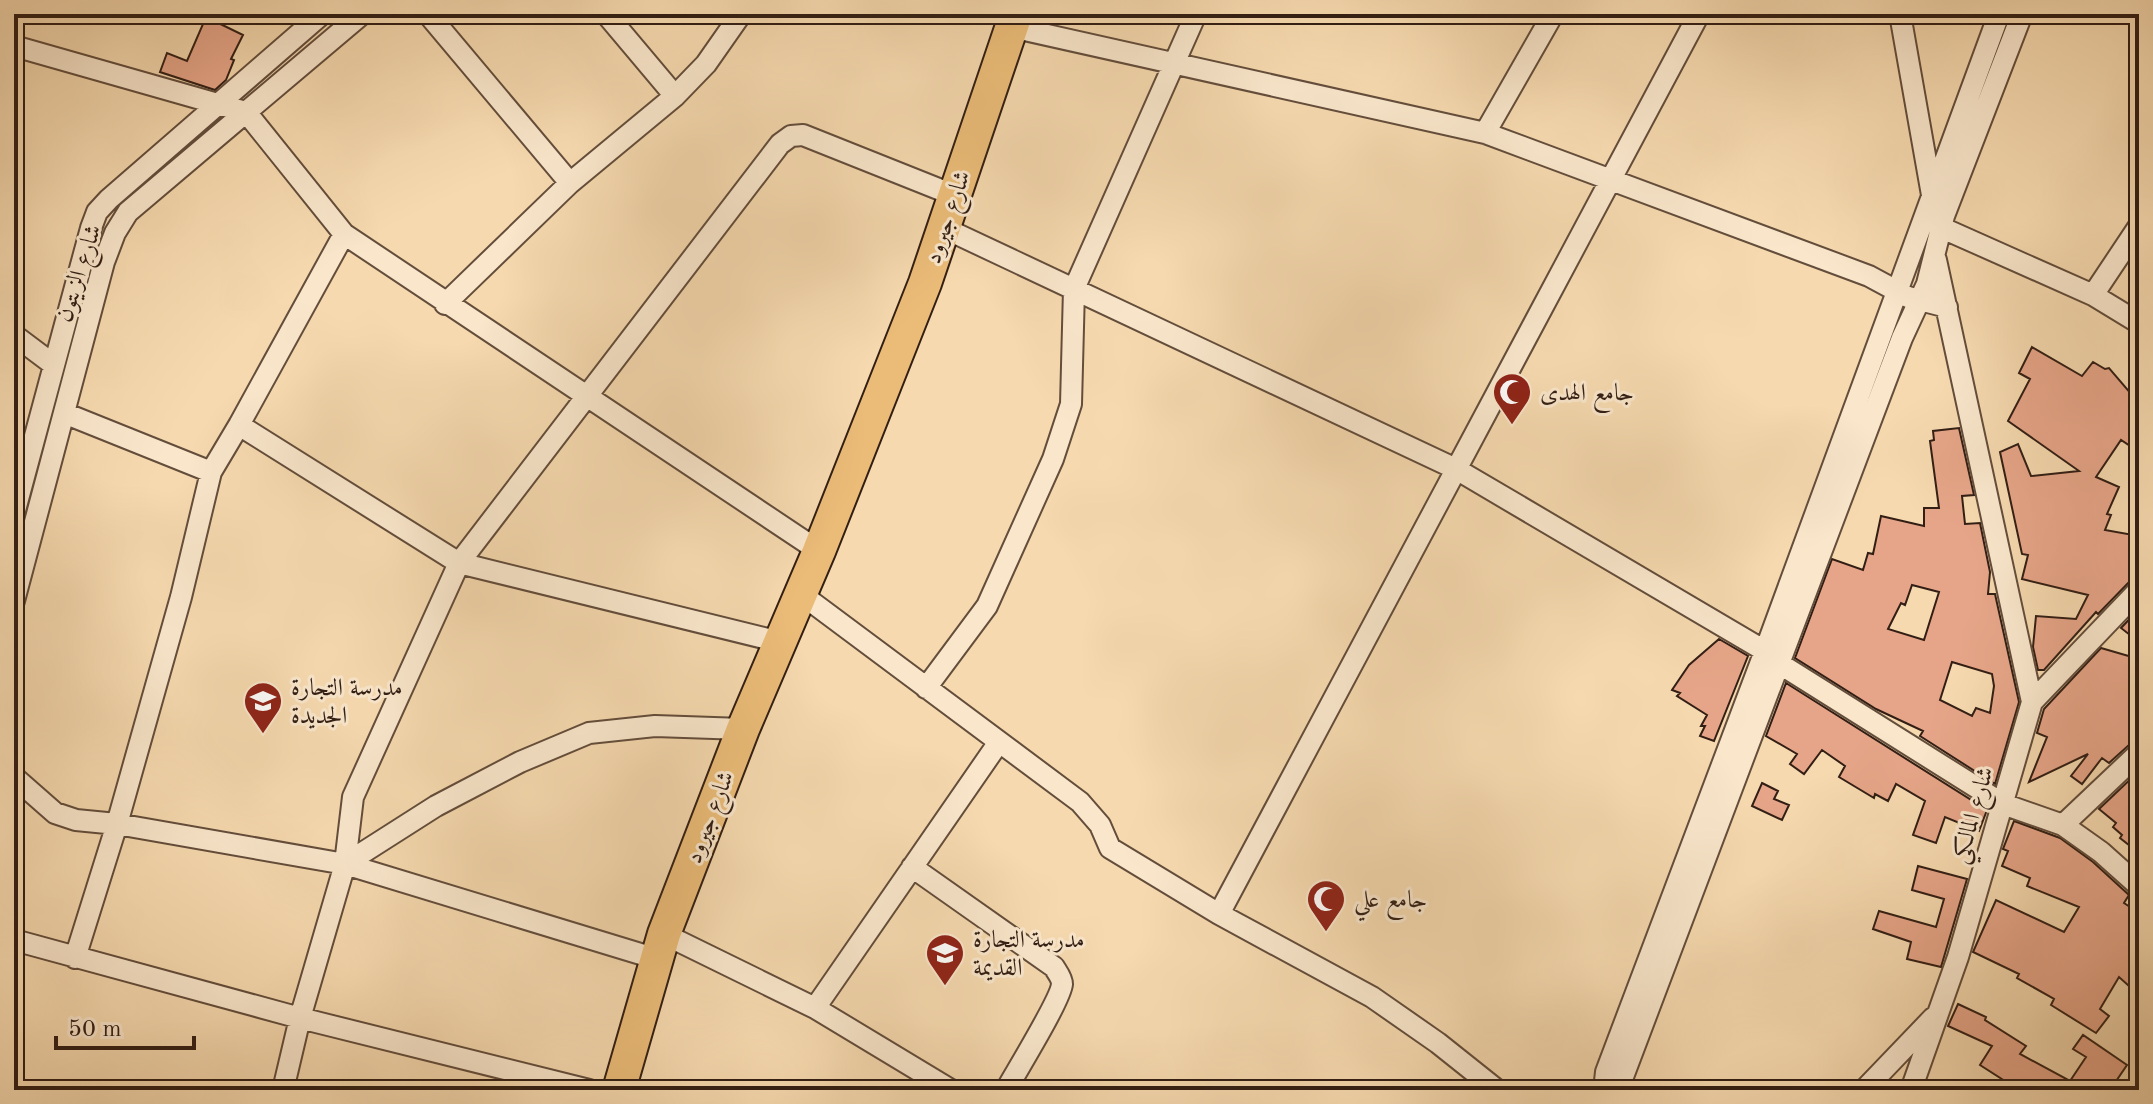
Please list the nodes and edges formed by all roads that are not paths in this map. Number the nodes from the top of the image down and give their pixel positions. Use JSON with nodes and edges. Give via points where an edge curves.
{"nodes":[{"id":1,"x":322,"y":14,"type":"edge"},
{"id":2,"x":362,"y":14,"type":"edge"},
{"id":3,"x":428,"y":14,"type":"edge"},
{"id":4,"x":606,"y":14,"type":"edge"},
{"id":5,"x":741,"y":14,"type":"edge"},
{"id":6,"x":1196,"y":14,"type":"edge"},
{"id":7,"x":1553,"y":14,"type":"edge"},
{"id":8,"x":1699,"y":14,"type":"edge"},
{"id":9,"x":1900,"y":14,"type":"edge"},
{"id":10,"x":1999,"y":14,"type":"edge"},
{"id":11,"x":2022,"y":14,"type":"edge"},
{"id":12,"x":1009,"y":18,"type":"edge"},
{"id":13,"x":14,"y":46,"type":"edge"},
{"id":14,"x":1175,"y":63,"type":"junction"},
{"id":15,"x":675,"y":96,"type":"junction"},
{"id":16,"x":218,"y":104,"type":"junction"},
{"id":17,"x":246,"y":112,"type":"junction"},
{"id":18,"x":1485,"y":133,"type":"junction"},
{"id":19,"x":1608,"y":180,"type":"junction"},
{"id":20,"x":570,"y":183,"type":"junction"},
{"id":21,"x":941,"y":190,"type":"junction"},
{"id":22,"x":1933,"y":196,"type":"junction"},
{"id":23,"x":2139,"y":226,"type":"edge"},
{"id":24,"x":1940,"y":227,"type":"junction"},
{"id":25,"x":944,"y":228,"type":"junction"},
{"id":26,"x":344,"y":234,"type":"junction"},
{"id":27,"x":1913,"y":247,"type":"junction"},
{"id":28,"x":1935,"y":255,"type":"junction"},
{"id":29,"x":1074,"y":289,"type":"junction"},
{"id":30,"x":1898,"y":291,"type":"junction"},
{"id":31,"x":2093,"y":295,"type":"junction"},
{"id":32,"x":1920,"y":301,"type":"junction"},
{"id":33,"x":445,"y":304,"type":"junction"},
{"id":34,"x":1947,"y":307,"type":"junction"},
{"id":35,"x":2139,"y":323,"type":"edge"},
{"id":36,"x":14,"y":335,"type":"edge"},
{"id":37,"x":54,"y":365,"type":"junction"},
{"id":38,"x":586,"y":396,"type":"junction"},
{"id":39,"x":64,"y":413,"type":"junction"},
{"id":40,"x":239,"y":425,"type":"junction"},
{"id":41,"x":1456,"y":469,"type":"junction"},
{"id":42,"x":211,"y":472,"type":"junction"},
{"id":43,"x":14,"y":514,"type":"edge"},
{"id":44,"x":819,"y":551,"type":"junction"},
{"id":45,"x":459,"y":563,"type":"junction"},
{"id":46,"x":2139,"y":590,"type":"edge"},
{"id":47,"x":801,"y":594,"type":"junction"},
{"id":48,"x":14,"y":601,"type":"edge"},
{"id":49,"x":780,"y":642,"type":"junction"},
{"id":50,"x":1772,"y":658,"type":"junction"},
{"id":51,"x":926,"y":688,"type":"junction"},
{"id":52,"x":2032,"y":702,"type":"junction"},
{"id":53,"x":743,"y":729,"type":"junction"},
{"id":54,"x":999,"y":742,"type":"junction"},
{"id":55,"x":2139,"y":753,"type":"edge"},
{"id":56,"x":14,"y":777,"type":"edge"},
{"id":57,"x":2003,"y":804,"type":"junction"},
{"id":58,"x":117,"y":824,"type":"junction"},
{"id":59,"x":2063,"y":825,"type":"junction"},
{"id":60,"x":345,"y":864,"type":"junction"},
{"id":61,"x":912,"y":867,"type":"junction"},
{"id":62,"x":2139,"y":886,"type":"edge"},
{"id":63,"x":1219,"y":914,"type":"junction"},
{"id":64,"x":14,"y":940,"type":"edge"},
{"id":65,"x":660,"y":946,"type":"junction"},
{"id":66,"x":75,"y":958,"type":"junction"},
{"id":67,"x":815,"y":1008,"type":"junction"},
{"id":68,"x":1938,"y":1014,"type":"junction"},
{"id":69,"x":300,"y":1018,"type":"junction"},
{"id":70,"x":283,"y":1090,"type":"edge"},
{"id":71,"x":589,"y":1090,"type":"edge"},
{"id":72,"x":619,"y":1090,"type":"edge"},
{"id":73,"x":951,"y":1090,"type":"edge"},
{"id":74,"x":1006,"y":1090,"type":"edge"},
{"id":75,"x":1497,"y":1090,"type":"edge"},
{"id":76,"x":1604,"y":1090,"type":"edge"},
{"id":77,"x":1618,"y":1090,"type":"edge"},
{"id":78,"x":1864,"y":1090,"type":"edge"},
{"id":79,"x":1911,"y":1090,"type":"edge"}],
"edges":[{"from":1,"to":16,"type":"street","name":"شارع الزيتون"},
{"from":2,"to":17,"type":"street","name":"شارع الزيتون"},
{"from":3,"to":20,"type":"street"},
{"from":4,"to":15,"type":"street"},
{"from":5,"to":15,"type":"street","via":[[706,64]]},
{"from":6,"to":14,"type":"street"},
{"from":7,"to":18,"type":"street"},
{"from":8,"to":19,"type":"street"},
{"from":9,"to":22,"type":"street"},
{"from":10,"to":22,"type":"street"},
{"from":11,"to":24,"type":"street"},
{"from":12,"to":14,"type":"street"},
{"from":12,"to":21,"type":"main road","name":"شارع جيرود"},
{"from":12,"to":25,"type":"main road","name":"شارع جيرود"},
{"from":13,"to":16,"type":"street"},
{"from":14,"to":18,"type":"street"},
{"from":14,"to":29,"type":"street"},
{"from":15,"to":20,"type":"street"},
{"from":16,"to":17,"type":"street"},
{"from":16,"to":37,"type":"street","name":"شارع الزيتون","via":[[97,212]]},
{"from":17,"to":26,"type":"street"},
{"from":17,"to":39,"type":"street","name":"شارع الزيتون","via":[[128,212],[115,233]]},
{"from":18,"to":19,"type":"street"},
{"from":19,"to":30,"type":"street"},
{"from":19,"to":41,"type":"street"},
{"from":20,"to":33,"type":"street"},
{"from":21,"to":38,"type":"street","via":[[803,135],[791,136]]},
{"from":21,"to":44,"type":"main road","name":"شارع جيرود"},
{"from":22,"to":27,"type":"street"},
{"from":23,"to":31,"type":"street"},
{"from":24,"to":28,"type":"street"},
{"from":24,"to":31,"type":"street"},
{"from":25,"to":29,"type":"street"},
{"from":25,"to":44,"type":"main road","name":"شارع جيرود"},
{"from":26,"to":33,"type":"street"},
{"from":26,"to":40,"type":"street"},
{"from":27,"to":28,"type":"street"},
{"from":27,"to":30,"type":"street"},
{"from":28,"to":32,"type":"street"},
{"from":28,"to":34,"type":"street"},
{"from":29,"to":41,"type":"street"},
{"from":29,"to":51,"type":"street","via":[[1071,404],[1053,459],[987,606]]},
{"from":30,"to":32,"type":"street"},
{"from":30,"to":50,"type":"street"},
{"from":31,"to":35,"type":"street"},
{"from":32,"to":34,"type":"street"},
{"from":32,"to":50,"type":"street"},
{"from":33,"to":38,"type":"street"},
{"from":34,"to":52,"type":"street"},
{"from":36,"to":37,"type":"street"},
{"from":37,"to":43,"type":"street","name":"شارع الزيتون"},
{"from":38,"to":44,"type":"street"},
{"from":38,"to":45,"type":"street"},
{"from":39,"to":42,"type":"street"},
{"from":39,"to":48,"type":"street","name":"شارع الزيتون"},
{"from":40,"to":42,"type":"street"},
{"from":40,"to":45,"type":"street"},
{"from":41,"to":50,"type":"street"},
{"from":41,"to":63,"type":"street"},
{"from":42,"to":58,"type":"street"},
{"from":44,"to":47,"type":"main road","name":"شارع جيرود"},
{"from":45,"to":49,"type":"street"},
{"from":45,"to":60,"type":"street","via":[[353,797]]},
{"from":46,"to":52,"type":"street","name":"شارع المالكي"},
{"from":47,"to":49,"type":"main road","name":"شارع جيرود"},
{"from":47,"to":51,"type":"street"},
{"from":49,"to":53,"type":"main road","name":"شارع جيرود"},
{"from":50,"to":57,"type":"street"},
{"from":50,"to":76,"type":"street","via":[[1606,1072]]},
{"from":50,"to":77,"type":"street"},
{"from":51,"to":54,"type":"street"},
{"from":52,"to":57,"type":"street","name":"شارع المالكي"},
{"from":53,"to":60,"type":"street","via":[[655,726],[589,733],[436,806]]},
{"from":53,"to":65,"type":"main road","name":"شارع جيرود"},
{"from":54,"to":61,"type":"street"},
{"from":54,"to":63,"type":"street","via":[[1080,802],[1100,825],[1110,848]]},
{"from":55,"to":59,"type":"street"},
{"from":56,"to":58,"type":"street","via":[[55,813]]},
{"from":57,"to":59,"type":"street"},
{"from":57,"to":68,"type":"street","name":"شارع المالكي"},
{"from":58,"to":60,"type":"street"},
{"from":58,"to":66,"type":"street"},
{"from":59,"to":62,"type":"street"},
{"from":60,"to":65,"type":"street"},
{"from":60,"to":69,"type":"street"},
{"from":61,"to":67,"type":"street"},
{"from":61,"to":74,"type":"street","via":[[1060,975],[1055,1001]]},
{"from":63,"to":75,"type":"street","via":[[1372,997]]},
{"from":64,"to":66,"type":"street"},
{"from":65,"to":67,"type":"street"},
{"from":65,"to":72,"type":"main road","name":"شارع جيرود"},
{"from":66,"to":69,"type":"street"},
{"from":67,"to":73,"type":"street"},
{"from":68,"to":78,"type":"street"},
{"from":68,"to":79,"type":"street","name":"شارع المالكي"},
{"from":69,"to":70,"type":"street"},
{"from":69,"to":71,"type":"street"}]}
